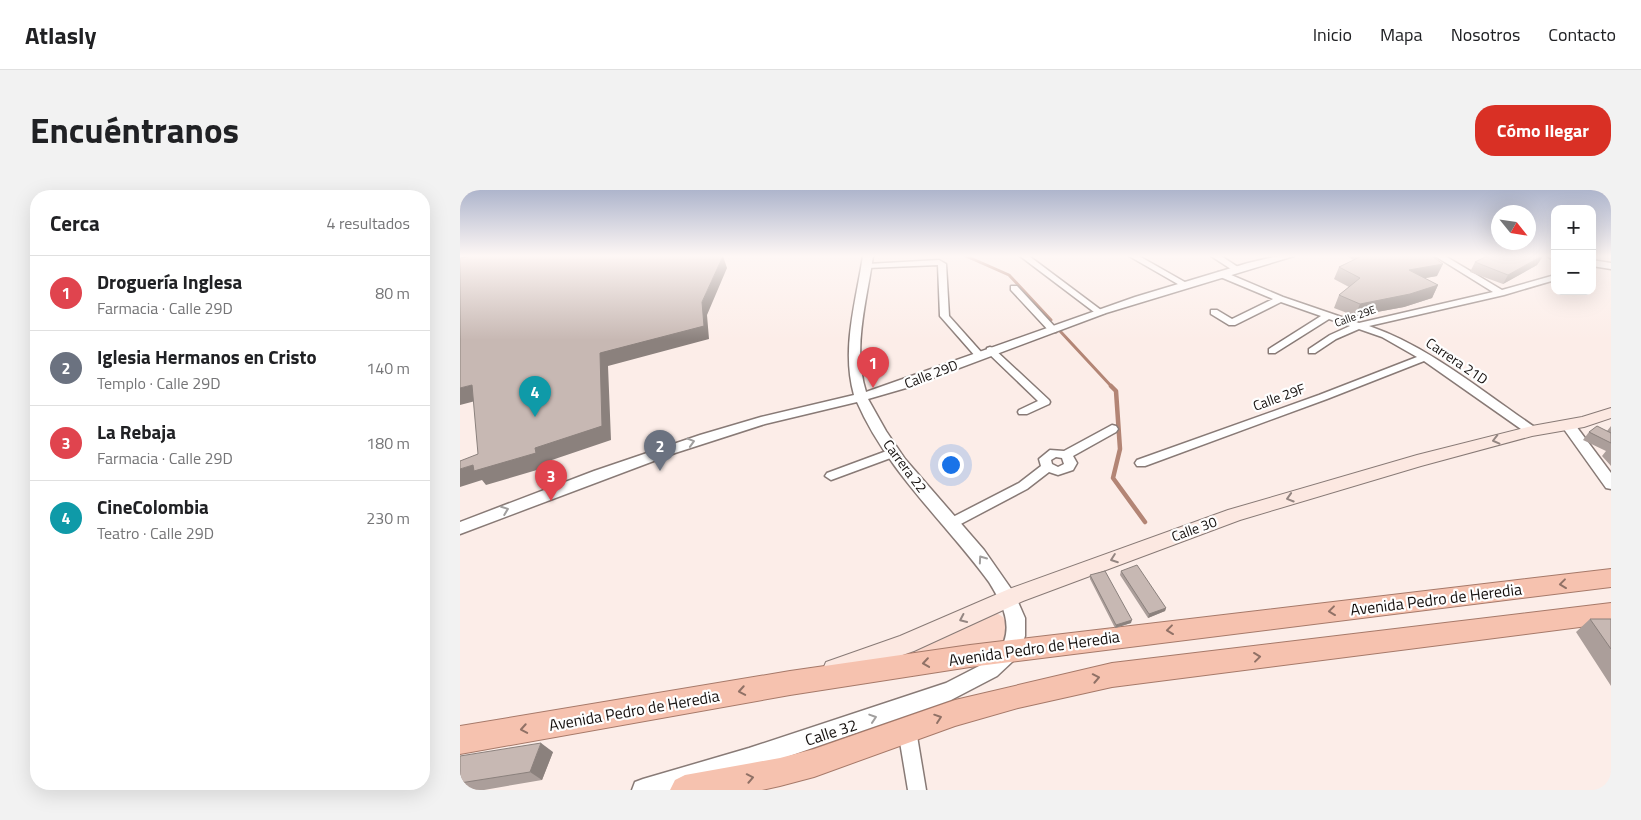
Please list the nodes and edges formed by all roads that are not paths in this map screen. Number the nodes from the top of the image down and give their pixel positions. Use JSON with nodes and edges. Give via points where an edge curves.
{"nodes":[{"id":1,"x":864,"y":284,"type":"edge"},
{"id":2,"x":943,"y":284,"type":"edge"},
{"id":3,"x":1062,"y":284,"type":"edge"},
{"id":4,"x":1189,"y":284,"type":"edge"},
{"id":5,"x":1245,"y":284,"type":"edge"},
{"id":6,"x":1486,"y":284,"type":"edge"},
{"id":7,"x":1531,"y":284,"type":"edge"},
{"id":8,"x":1186,"y":285,"type":"joint"},
{"id":9,"x":1014,"y":288,"type":"dead end"},
{"id":10,"x":1501,"y":293,"type":"junction"},
{"id":11,"x":1280,"y":299,"type":"junction"},
{"id":12,"x":1214,"y":312,"type":"dead end"},
{"id":13,"x":1101,"y":313,"type":"junction"},
{"id":14,"x":1328,"y":316,"type":"junction"},
{"id":15,"x":1359,"y":326,"type":"junction"},
{"id":16,"x":1053,"y":330,"type":"junction"},
{"id":17,"x":990,"y":350,"type":"junction"},
{"id":18,"x":1272,"y":351,"type":"dead end"},
{"id":19,"x":1312,"y":351,"type":"dead end"},
{"id":20,"x":979,"y":355,"type":"junction"},
{"id":21,"x":1425,"y":357,"type":"junction"},
{"id":22,"x":862,"y":398,"type":"junction"},
{"id":23,"x":1023,"y":412,"type":"dead end"},
{"id":24,"x":1611,"y":413,"type":"edge"},
{"id":25,"x":1568,"y":425,"type":"junction"},
{"id":26,"x":1112,"y":429,"type":"dead end"},
{"id":27,"x":1532,"y":431,"type":"junction"},
{"id":28,"x":892,"y":453,"type":"junction"},
{"id":29,"x":1141,"y":463,"type":"dead end"},
{"id":30,"x":831,"y":476,"type":"dead end"},
{"id":31,"x":1609,"y":478,"type":"edge"},
{"id":32,"x":952,"y":523,"type":"junction"},
{"id":33,"x":460,"y":528,"type":"edge"},
{"id":34,"x":1611,"y":578,"type":"edge"},
{"id":35,"x":1007,"y":599,"type":"junction"},
{"id":36,"x":1611,"y":613,"type":"edge"},
{"id":37,"x":1009,"y":651,"type":"junction"},
{"id":38,"x":790,"y":683,"type":"junction"},
{"id":39,"x":907,"y":730,"type":"junction"},
{"id":40,"x":460,"y":740,"type":"edge"},
{"id":41,"x":643,"y":790,"type":"edge"},
{"id":42,"x":685,"y":790,"type":"edge"},
{"id":43,"x":917,"y":790,"type":"edge"}],
"edges":[{"from":1,"to":22,"type":"street","name":"Carrera 22","via":[[855,360]]},
{"from":2,"to":20,"type":"street","via":[[945,316]]},
{"from":3,"to":13,"type":"street"},
{"from":4,"to":8,"type":"street","name":"Calle 29D"},
{"from":5,"to":11,"type":"street","name":"Carrera 21D"},
{"from":6,"to":10,"type":"street"},
{"from":7,"to":10,"type":"street","name":"Calle 29E"},
{"from":8,"to":13,"type":"street","name":"Calle 29D"},
{"from":9,"to":16,"type":"street"},
{"from":10,"to":15,"type":"street","name":"Calle 29E"},
{"from":11,"to":12,"type":"street","via":[[1232,323]]},
{"from":11,"to":14,"type":"street","name":"Carrera 21D"},
{"from":13,"to":16,"type":"street","name":"Calle 29D"},
{"from":14,"to":15,"type":"street","name":"Carrera 21D"},
{"from":14,"to":18,"type":"street"},
{"from":15,"to":19,"type":"street","name":"Calle 29E"},
{"from":15,"to":21,"type":"street","name":"Carrera 21D","via":[[1385,335]]},
{"from":16,"to":17,"type":"street","name":"Calle 29D"},
{"from":17,"to":20,"type":"street","name":"Calle 29D"},
{"from":17,"to":23,"type":"street","via":[[1045,402]]},
{"from":20,"to":22,"type":"street","name":"Calle 29D"},
{"from":21,"to":27,"type":"street","name":"Carrera 21D"},
{"from":21,"to":29,"type":"street","name":"Calle 29F"},
{"from":22,"to":28,"type":"street","name":"Carrera 22"},
{"from":33,"to":22,"type":"street","name":"Calle 29D","one_way":true,"via":[[684,444],[802,410]]},
{"from":24,"to":25,"type":"main road","name":"Calle 30"},
{"from":25,"to":27,"type":"main road","name":"Calle 30"},
{"from":25,"to":31,"type":"street"},
{"from":26,"to":32,"type":"street","via":[[1066,455],[1071,462],[1069,467],[1058,471],[1047,467],[1023,486]]},
{"from":27,"to":35,"type":"main road","name":"Calle 30","one_way":true,"via":[[1408,463],[1234,515]]},
{"from":28,"to":30,"type":"street"},
{"from":28,"to":32,"type":"street","name":"Carrera 22"},
{"from":35,"to":32,"type":"street","name":"Carrera 22","one_way":true,"via":[[979,554]]},
{"from":34,"to":37,"type":"highway","name":"Avenida Pedro de Heredia","one_way":true},
{"from":35,"to":37,"type":"street","name":"Carrera 22","via":[[1017,622],[1016,638]]},
{"from":35,"to":38,"type":"main road","name":"Calle 30","one_way":true,"via":[[906,644]]},
{"from":39,"to":36,"type":"highway","one_way":true,"via":[[987,704],[1112,675]]},
{"from":37,"to":38,"type":"highway","name":"Avenida Pedro de Heredia","one_way":true},
{"from":41,"to":37,"type":"street","name":"Calle 32","one_way":true,"via":[[749,759],[944,693],[986,672]]},
{"from":38,"to":40,"type":"highway","name":"Avenida Pedro de Heredia","one_way":true},
{"from":42,"to":39,"type":"highway","one_way":true,"via":[[797,768]]},
{"from":39,"to":43,"type":"street"}]}
